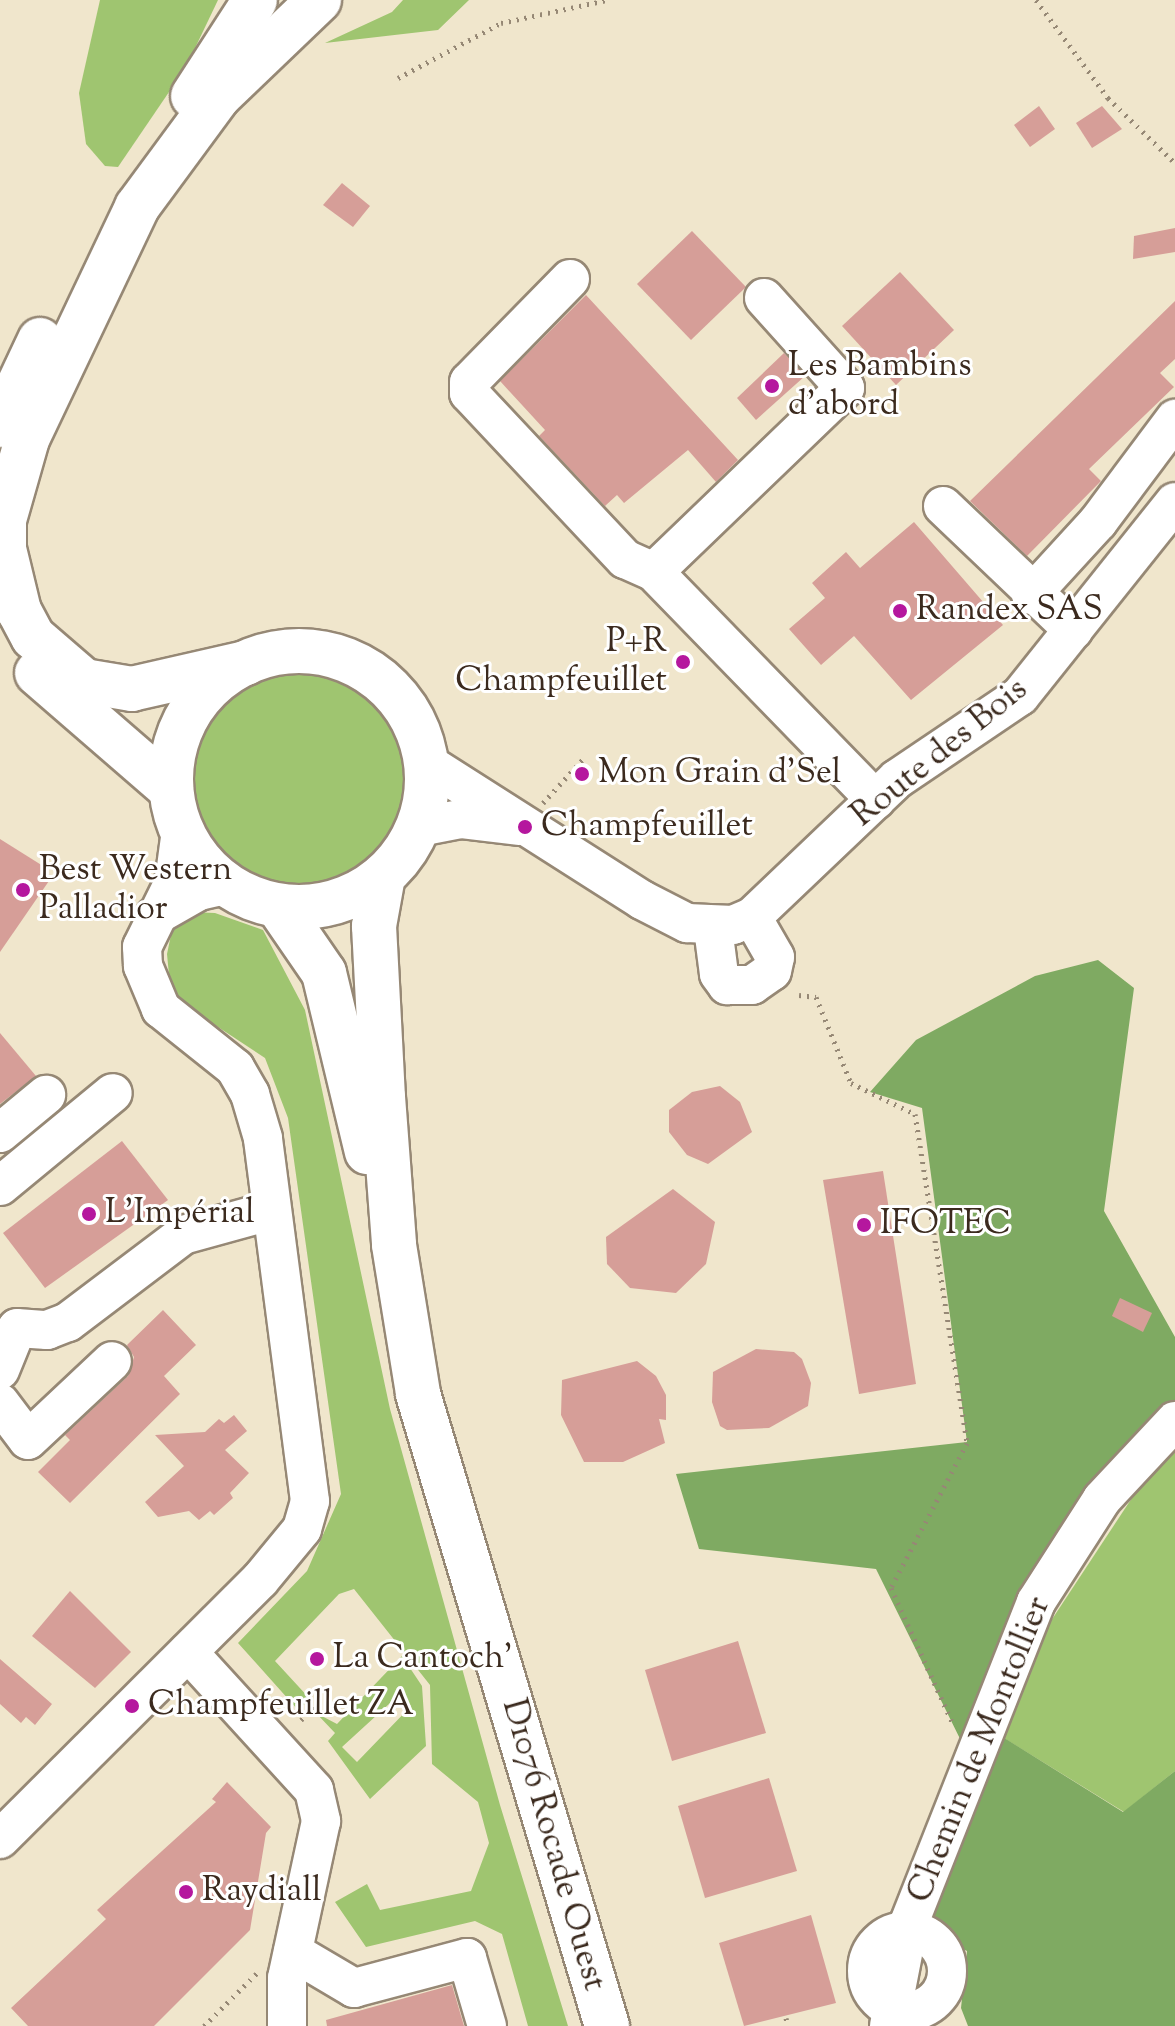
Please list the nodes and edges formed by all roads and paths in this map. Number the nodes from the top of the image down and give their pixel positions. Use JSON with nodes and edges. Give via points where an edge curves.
{"nodes":[{"id":1,"x":255,"y":0,"type":"edge"},
{"id":2,"x":319,"y":0,"type":"edge"},
{"id":3,"x":607,"y":0,"type":"edge"},
{"id":4,"x":1036,"y":0,"type":"edge"},
{"id":5,"x":398,"y":78,"type":"dead end"},
{"id":6,"x":1175,"y":163,"type":"edge"},
{"id":7,"x":570,"y":279,"type":"dead end"},
{"id":8,"x":764,"y":298,"type":"dead end"},
{"id":9,"x":1175,"y":419,"type":"edge"},
{"id":10,"x":0,"y":425,"type":"edge"},
{"id":11,"x":1175,"y":502,"type":"edge"},
{"id":12,"x":943,"y":506,"type":"dead end"},
{"id":13,"x":654,"y":572,"type":"junction"},
{"id":14,"x":1031,"y":595,"type":"junction"},
{"id":15,"x":0,"y":618,"type":"edge"},
{"id":16,"x":1073,"y":630,"type":"junction"},
{"id":17,"x":246,"y":663,"type":"junction"},
{"id":18,"x":584,"y":758,"type":"dead end"},
{"id":19,"x":427,"y":763,"type":"junction"},
{"id":20,"x":876,"y":800,"type":"junction"},
{"id":21,"x":176,"y":810,"type":"junction"},
{"id":22,"x":532,"y":816,"type":"junction"},
{"id":23,"x":419,"y":827,"type":"junction"},
{"id":24,"x":383,"y":876,"type":"junction"},
{"id":25,"x":225,"y":885,"type":"junction"},
{"id":26,"x":278,"y":906,"type":"junction"},
{"id":27,"x":153,"y":917,"type":"junction"},
{"id":28,"x":752,"y":917,"type":"junction"},
{"id":29,"x":713,"y":928,"type":"junction"},
{"id":30,"x":799,"y":995,"type":"dead end"},
{"id":31,"x":113,"y":1093,"type":"dead end"},
{"id":32,"x":46,"y":1095,"type":"dead end"},
{"id":33,"x":0,"y":1133,"type":"edge"},
{"id":34,"x":0,"y":1186,"type":"edge"},
{"id":35,"x":270,"y":1211,"type":"junction"},
{"id":36,"x":394,"y":1245,"type":"junction"},
{"id":37,"x":9,"y":1321,"type":"edge"},
{"id":38,"x":112,"y":1361,"type":"dead end"},
{"id":39,"x":0,"y":1370,"type":"edge"},
{"id":40,"x":0,"y":1403,"type":"edge"},
{"id":41,"x":1175,"y":1421,"type":"edge"},
{"id":42,"x":188,"y":1652,"type":"junction"},
{"id":43,"x":323,"y":1700,"type":"dead end"},
{"id":44,"x":301,"y":1720,"type":"dead end"},
{"id":45,"x":971,"y":1761,"type":"junction"},
{"id":46,"x":1,"y":1835,"type":"edge"},
{"id":47,"x":295,"y":1942,"type":"junction"},
{"id":48,"x":890,"y":2017,"type":"edge"},
{"id":49,"x":786,"y":2018,"type":"dead end"},
{"id":50,"x":204,"y":2026,"type":"edge"},
{"id":51,"x":287,"y":2026,"type":"edge"},
{"id":52,"x":487,"y":2026,"type":"edge"},
{"id":53,"x":607,"y":2026,"type":"edge"},
{"id":54,"x":788,"y":2026,"type":"edge"}],
"edges":[{"from":1,"to":10,"type":"main road","via":[[67,285]]},
{"from":2,"to":17,"type":"main road","via":[[218,97],[137,207],[27,439],[4,520],[4,549],[19,611],[33,637],[84,681],[132,689]]},
{"from":3,"to":5,"type":"path","via":[[501,23]]},
{"from":4,"to":6,"type":"path","via":[[1108,98]]},
{"from":7,"to":13,"type":"street","via":[[469,382],[469,393],[625,559]]},
{"from":8,"to":13,"type":"street","via":[[845,388]]},
{"from":9,"to":14,"type":"street","via":[[1098,522]]},
{"from":11,"to":16,"type":"street","name":"Route des Bois"},
{"from":12,"to":14,"type":"street"},
{"from":13,"to":20,"type":"street"},
{"from":14,"to":16,"type":"street"},
{"from":15,"to":21,"type":"main road","via":[[40,678]]},
{"from":16,"to":20,"type":"street","name":"Route des Bois","via":[[1020,696],[897,779]]},
{"from":17,"to":19,"type":"main road","via":[[284,652],[324,653],[362,667],[393,691],[415,724]]},
{"from":17,"to":21,"type":"main road","via":[[213,684],[188,714],[174,751]]},
{"from":18,"to":22,"type":"path"},
{"from":19,"to":22,"type":"street"},
{"from":19,"to":23,"type":"main road"},
{"from":20,"to":28,"type":"street","name":"Route des Bois"},
{"from":21,"to":25,"type":"main road","via":[[199,861]]},
{"from":21,"to":27,"type":"street","via":[[174,882]]},
{"from":22,"to":23,"type":"street"},
{"from":22,"to":29,"type":"street","via":[[642,900],[687,923]]},
{"from":23,"to":24,"type":"main road"},
{"from":24,"to":26,"type":"main road","via":[[351,896],[327,903]]},
{"from":24,"to":36,"type":"main road","via":[[374,926]]},
{"from":25,"to":26,"type":"main road"},
{"from":25,"to":27,"type":"street","via":[[199,891]]},
{"from":26,"to":36,"type":"main road","via":[[324,973],[352,1098]]},
{"from":27,"to":35,"type":"street","via":[[142,947],[149,987],[174,1024],[235,1068],[250,1094],[263,1138]]},
{"from":28,"to":29,"type":"street"},
{"from":28,"to":29,"type":"street","via":[[775,957],[772,971],[752,985],[727,985],[719,974]]},
{"from":30,"to":45,"type":"path","via":[[816,997],[851,1083],[915,1114],[967,1443],[891,1588]]},
{"from":31,"to":34,"type":"street"},
{"from":32,"to":33,"type":"street"},
{"from":35,"to":37,"type":"street","via":[[183,1235],[68,1322],[47,1330]]},
{"from":35,"to":42,"type":"street","via":[[310,1501],[302,1529],[287,1549]]},
{"from":36,"to":53,"type":"main road","name":"D1076 Rocade Ouest","via":[[418,1394]]},
{"from":37,"to":39,"type":"street"},
{"from":38,"to":40,"type":"street","via":[[28,1440]]},
{"from":41,"to":45,"type":"street","name":"Chemin de Montollier","via":[[1102,1499],[1036,1602]]},
{"from":42,"to":46,"type":"street"},
{"from":42,"to":47,"type":"street","via":[[314,1790],[321,1821]]},
{"from":43,"to":44,"type":"path"},
{"from":45,"to":48,"type":"street","name":"Chemin de Montollier","via":[[907,1931]]},
{"from":47,"to":50,"type":"path"},
{"from":47,"to":51,"type":"street","via":[[287,1978]]},
{"from":47,"to":52,"type":"street","via":[[354,1988],[467,1958]]},
{"from":49,"to":54,"type":"path"}]}
